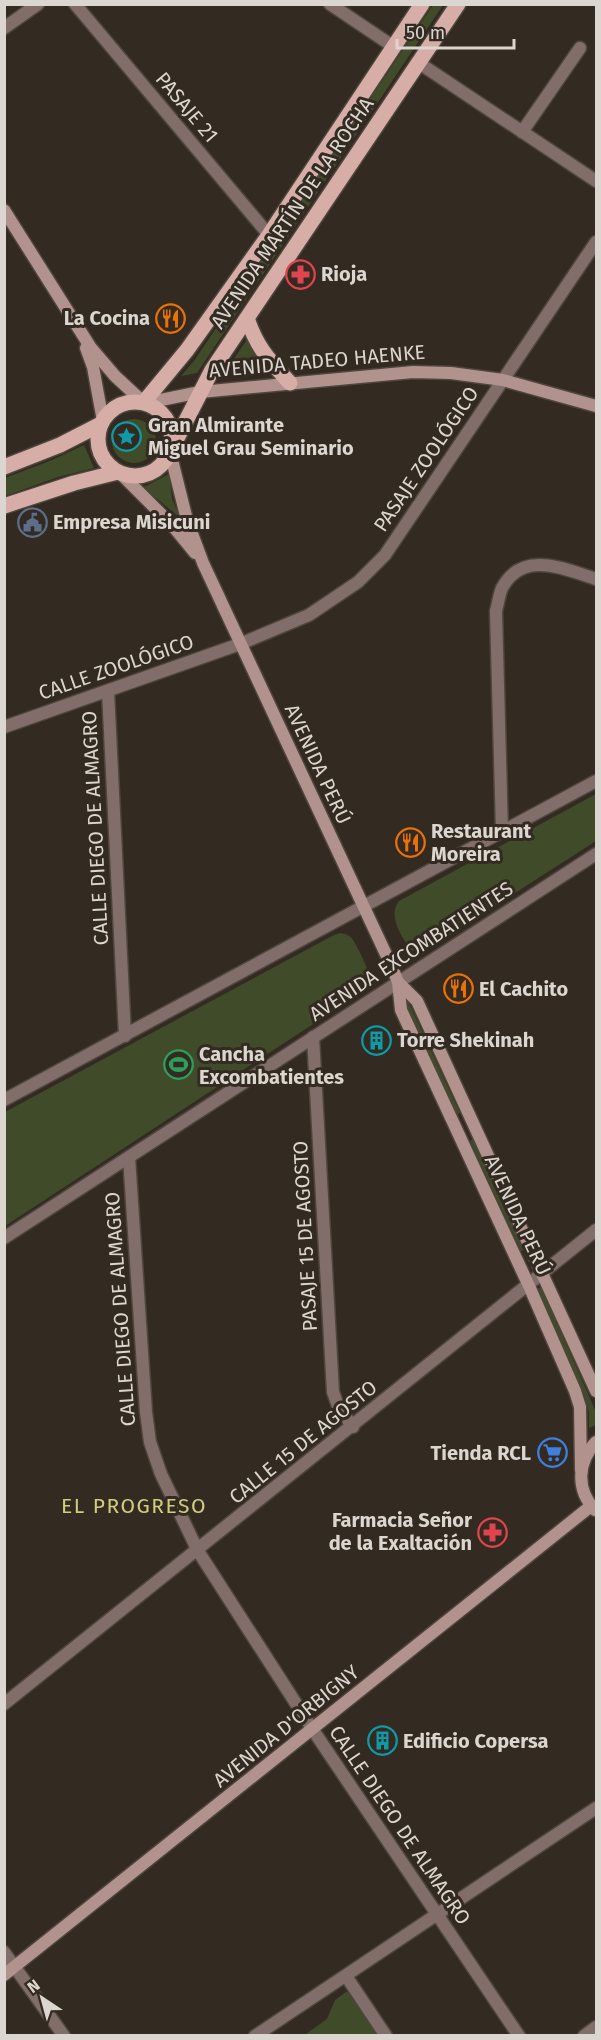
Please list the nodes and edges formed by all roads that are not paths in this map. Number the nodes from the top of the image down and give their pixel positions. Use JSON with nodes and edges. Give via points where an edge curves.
{"nodes":[{"id":1,"x":38,"y":4,"type":"edge"},
{"id":2,"x":75,"y":4,"type":"edge"},
{"id":3,"x":330,"y":4,"type":"edge"},
{"id":4,"x":422,"y":4,"type":"edge"},
{"id":5,"x":458,"y":4,"type":"edge"},
{"id":6,"x":4,"y":28,"type":"edge"},
{"id":7,"x":394,"y":47,"type":"junction"},
{"id":8,"x":580,"y":48,"type":"dead end"},
{"id":9,"x":419,"y":63,"type":"junction"},
{"id":10,"x":522,"y":132,"type":"junction"},
{"id":11,"x":597,"y":181,"type":"edge"},
{"id":12,"x":4,"y":210,"type":"edge"},
{"id":13,"x":269,"y":235,"type":"junction"},
{"id":14,"x":597,"y":242,"type":"edge"},
{"id":15,"x":247,"y":318,"type":"junction"},
{"id":16,"x":80,"y":333,"type":"junction"},
{"id":17,"x":503,"y":380,"type":"junction"},
{"id":18,"x":290,"y":382,"type":"junction"},
{"id":19,"x":200,"y":392,"type":"junction"},
{"id":20,"x":144,"y":402,"type":"junction"},
{"id":21,"x":597,"y":406,"type":"edge"},
{"id":22,"x":102,"y":422,"type":"junction"},
{"id":23,"x":171,"y":451,"type":"junction"},
{"id":24,"x":4,"y":467,"type":"edge"},
{"id":25,"x":119,"y":472,"type":"junction"},
{"id":26,"x":4,"y":506,"type":"edge"},
{"id":27,"x":203,"y":563,"type":"junction"},
{"id":28,"x":597,"y":579,"type":"edge"},
{"id":29,"x":240,"y":644,"type":"junction"},
{"id":30,"x":108,"y":691,"type":"junction"},
{"id":31,"x":4,"y":727,"type":"edge"},
{"id":32,"x":597,"y":782,"type":"edge"},
{"id":33,"x":502,"y":832,"type":"junction"},
{"id":34,"x":597,"y":854,"type":"edge"},
{"id":35,"x":364,"y":907,"type":"junction"},
{"id":36,"x":398,"y":982,"type":"junction"},
{"id":37,"x":125,"y":1036,"type":"junction"},
{"id":38,"x":313,"y":1037,"type":"junction"},
{"id":39,"x":4,"y":1100,"type":"edge"},
{"id":40,"x":129,"y":1157,"type":"junction"},
{"id":41,"x":597,"y":1230,"type":"edge"},
{"id":42,"x":4,"y":1238,"type":"edge"},
{"id":43,"x":543,"y":1274,"type":"junction"},
{"id":44,"x":529,"y":1286,"type":"junction"},
{"id":45,"x":597,"y":1391,"type":"edge"},
{"id":46,"x":353,"y":1427,"type":"junction"},
{"id":47,"x":597,"y":1442,"type":"edge"},
{"id":48,"x":581,"y":1470,"type":"junction"},
{"id":49,"x":594,"y":1509,"type":"edge"},
{"id":50,"x":198,"y":1551,"type":"junction"},
{"id":51,"x":4,"y":1704,"type":"edge"},
{"id":52,"x":313,"y":1730,"type":"junction"},
{"id":53,"x":597,"y":1808,"type":"edge"},
{"id":54,"x":436,"y":1914,"type":"junction"},
{"id":55,"x":4,"y":1952,"type":"edge"},
{"id":56,"x":16,"y":1966,"type":"junction"},
{"id":57,"x":4,"y":1975,"type":"edge"},
{"id":58,"x":346,"y":1976,"type":"junction"},
{"id":59,"x":597,"y":2027,"type":"edge"},
{"id":60,"x":64,"y":2036,"type":"edge"},
{"id":61,"x":255,"y":2036,"type":"edge"},
{"id":62,"x":386,"y":2036,"type":"edge"},
{"id":63,"x":519,"y":2036,"type":"edge"},
{"id":64,"x":584,"y":2036,"type":"edge"}],
"edges":[{"from":1,"to":6,"type":"street"},
{"from":2,"to":13,"type":"street","name":"PASAJE 21"},
{"from":3,"to":7,"type":"street"},
{"from":4,"to":7,"type":"main road","name":"AVENIDA MARTÍN DE LA ROCHA"},
{"from":5,"to":9,"type":"main road","name":"AVENIDA MARTÍN DE LA ROCHA"},
{"from":7,"to":13,"type":"main road","name":"AVENIDA MARTÍN DE LA ROCHA"},
{"from":8,"to":10,"type":"street"},
{"from":9,"to":10,"type":"street"},
{"from":9,"to":15,"type":"main road","name":"AVENIDA MARTÍN DE LA ROCHA"},
{"from":10,"to":11,"type":"street"},
{"from":12,"to":16,"type":"main road"},
{"from":13,"to":20,"type":"main road","name":"AVENIDA MARTÍN DE LA ROCHA","via":[[187,350]]},
{"from":14,"to":17,"type":"street","name":"PASAJE ZOOLÓGICO"},
{"from":15,"to":18,"type":"main road","via":[[262,351]]},
{"from":15,"to":19,"type":"main road","name":"AVENIDA MARTÍN DE LA ROCHA"},
{"from":16,"to":20,"type":"main road","via":[[102,363]]},
{"from":16,"to":22,"type":"main road","via":[[93,366]]},
{"from":17,"to":18,"type":"main road","name":"AVENIDA TADEO HAENKE","via":[[413,372]]},
{"from":17,"to":21,"type":"main road","name":"AVENIDA TADEO HAENKE"},
{"from":17,"to":29,"type":"street","name":"PASAJE ZOOLÓGICO","via":[[384,555],[358,582],[309,615]]},
{"from":18,"to":19,"type":"main road","name":"AVENIDA TADEO HAENKE"},
{"from":19,"to":20,"type":"main road","name":"AVENIDA TADEO HAENKE"},
{"from":19,"to":23,"type":"main road","name":"AVENIDA MARTÍN DE LA ROCHA"},
{"from":20,"to":22,"type":"main road","via":[[120,405]]},
{"from":20,"to":23,"type":"main road","via":[[165,416],[173,438]]},
{"from":22,"to":24,"type":"main road","via":[[60,445]]},
{"from":22,"to":25,"type":"main road","via":[[100,451]]},
{"from":23,"to":25,"type":"main road","via":[[149,473],[132,476]]},
{"from":23,"to":27,"type":"main road","name":"AVENIDA PERÚ","via":[[187,520]]},
{"from":25,"to":26,"type":"main road"},
{"from":25,"to":27,"type":"main road","name":"AVENIDA PERÚ"},
{"from":27,"to":29,"type":"main road","name":"AVENIDA PERÚ"},
{"from":28,"to":33,"type":"street","via":[[544,564],[526,566],[511,575],[502,589],[496,611]]},
{"from":29,"to":30,"type":"street","name":"CALLE ZOOLÓGICO"},
{"from":29,"to":35,"type":"main road","name":"AVENIDA PERÚ"},
{"from":30,"to":31,"type":"street","name":"CALLE ZOOLÓGICO"},
{"from":30,"to":37,"type":"street","name":"CALLE DIEGO DE ALMAGRO"},
{"from":32,"to":33,"type":"street"},
{"from":33,"to":35,"type":"street"},
{"from":34,"to":36,"type":"street","name":"AVENIDA EXCOMBATIENTES"},
{"from":35,"to":36,"type":"main road","name":"AVENIDA PERÚ"},
{"from":35,"to":37,"type":"street"},
{"from":36,"to":38,"type":"street","name":"AVENIDA EXCOMBATIENTES"},
{"from":36,"to":43,"type":"main road","name":"AVENIDA PERÚ","via":[[417,1001]]},
{"from":36,"to":44,"type":"main road","name":"AVENIDA PERÚ","via":[[401,1010]]},
{"from":37,"to":39,"type":"street"},
{"from":38,"to":40,"type":"street","name":"AVENIDA EXCOMBATIENTES"},
{"from":38,"to":46,"type":"street","name":"PASAJE 15 DE AGOSTO","via":[[333,1392]]},
{"from":40,"to":42,"type":"street","name":"AVENIDA EXCOMBATIENTES"},
{"from":40,"to":50,"type":"street","name":"CALLE DIEGO DE ALMAGRO","via":[[150,1442]]},
{"from":41,"to":43,"type":"street","name":"CALLE 15 DE AGOSTO"},
{"from":43,"to":44,"type":"street","name":"CALLE 15 DE AGOSTO"},
{"from":43,"to":45,"type":"main road","name":"AVENIDA PERÚ"},
{"from":44,"to":46,"type":"street","name":"CALLE 15 DE AGOSTO"},
{"from":44,"to":48,"type":"main road","name":"AVENIDA PERÚ","via":[[580,1407]]},
{"from":46,"to":50,"type":"street","name":"CALLE 15 DE AGOSTO"},
{"from":47,"to":48,"type":"main road","via":[[586,1455]]},
{"from":48,"to":49,"type":"main road","name":"AVENIDA PERÚ","via":[[581,1485]]},
{"from":49,"to":52,"type":"main road","name":"AVENIDA D'ORBIGNY"},
{"from":50,"to":51,"type":"street","name":"CALLE 15 DE AGOSTO"},
{"from":50,"to":52,"type":"street","name":"CALLE DIEGO DE ALMAGRO"},
{"from":52,"to":54,"type":"street","name":"CALLE DIEGO DE ALMAGRO"},
{"from":52,"to":56,"type":"main road","name":"AVENIDA D'ORBIGNY"},
{"from":53,"to":54,"type":"street"},
{"from":54,"to":58,"type":"street"},
{"from":54,"to":63,"type":"street","name":"CALLE DIEGO DE ALMAGRO"},
{"from":55,"to":56,"type":"street"},
{"from":56,"to":57,"type":"main road","name":"AVENIDA D'ORBIGNY"},
{"from":56,"to":60,"type":"street"},
{"from":58,"to":61,"type":"street"},
{"from":58,"to":62,"type":"street"},
{"from":59,"to":64,"type":"street"}]}
